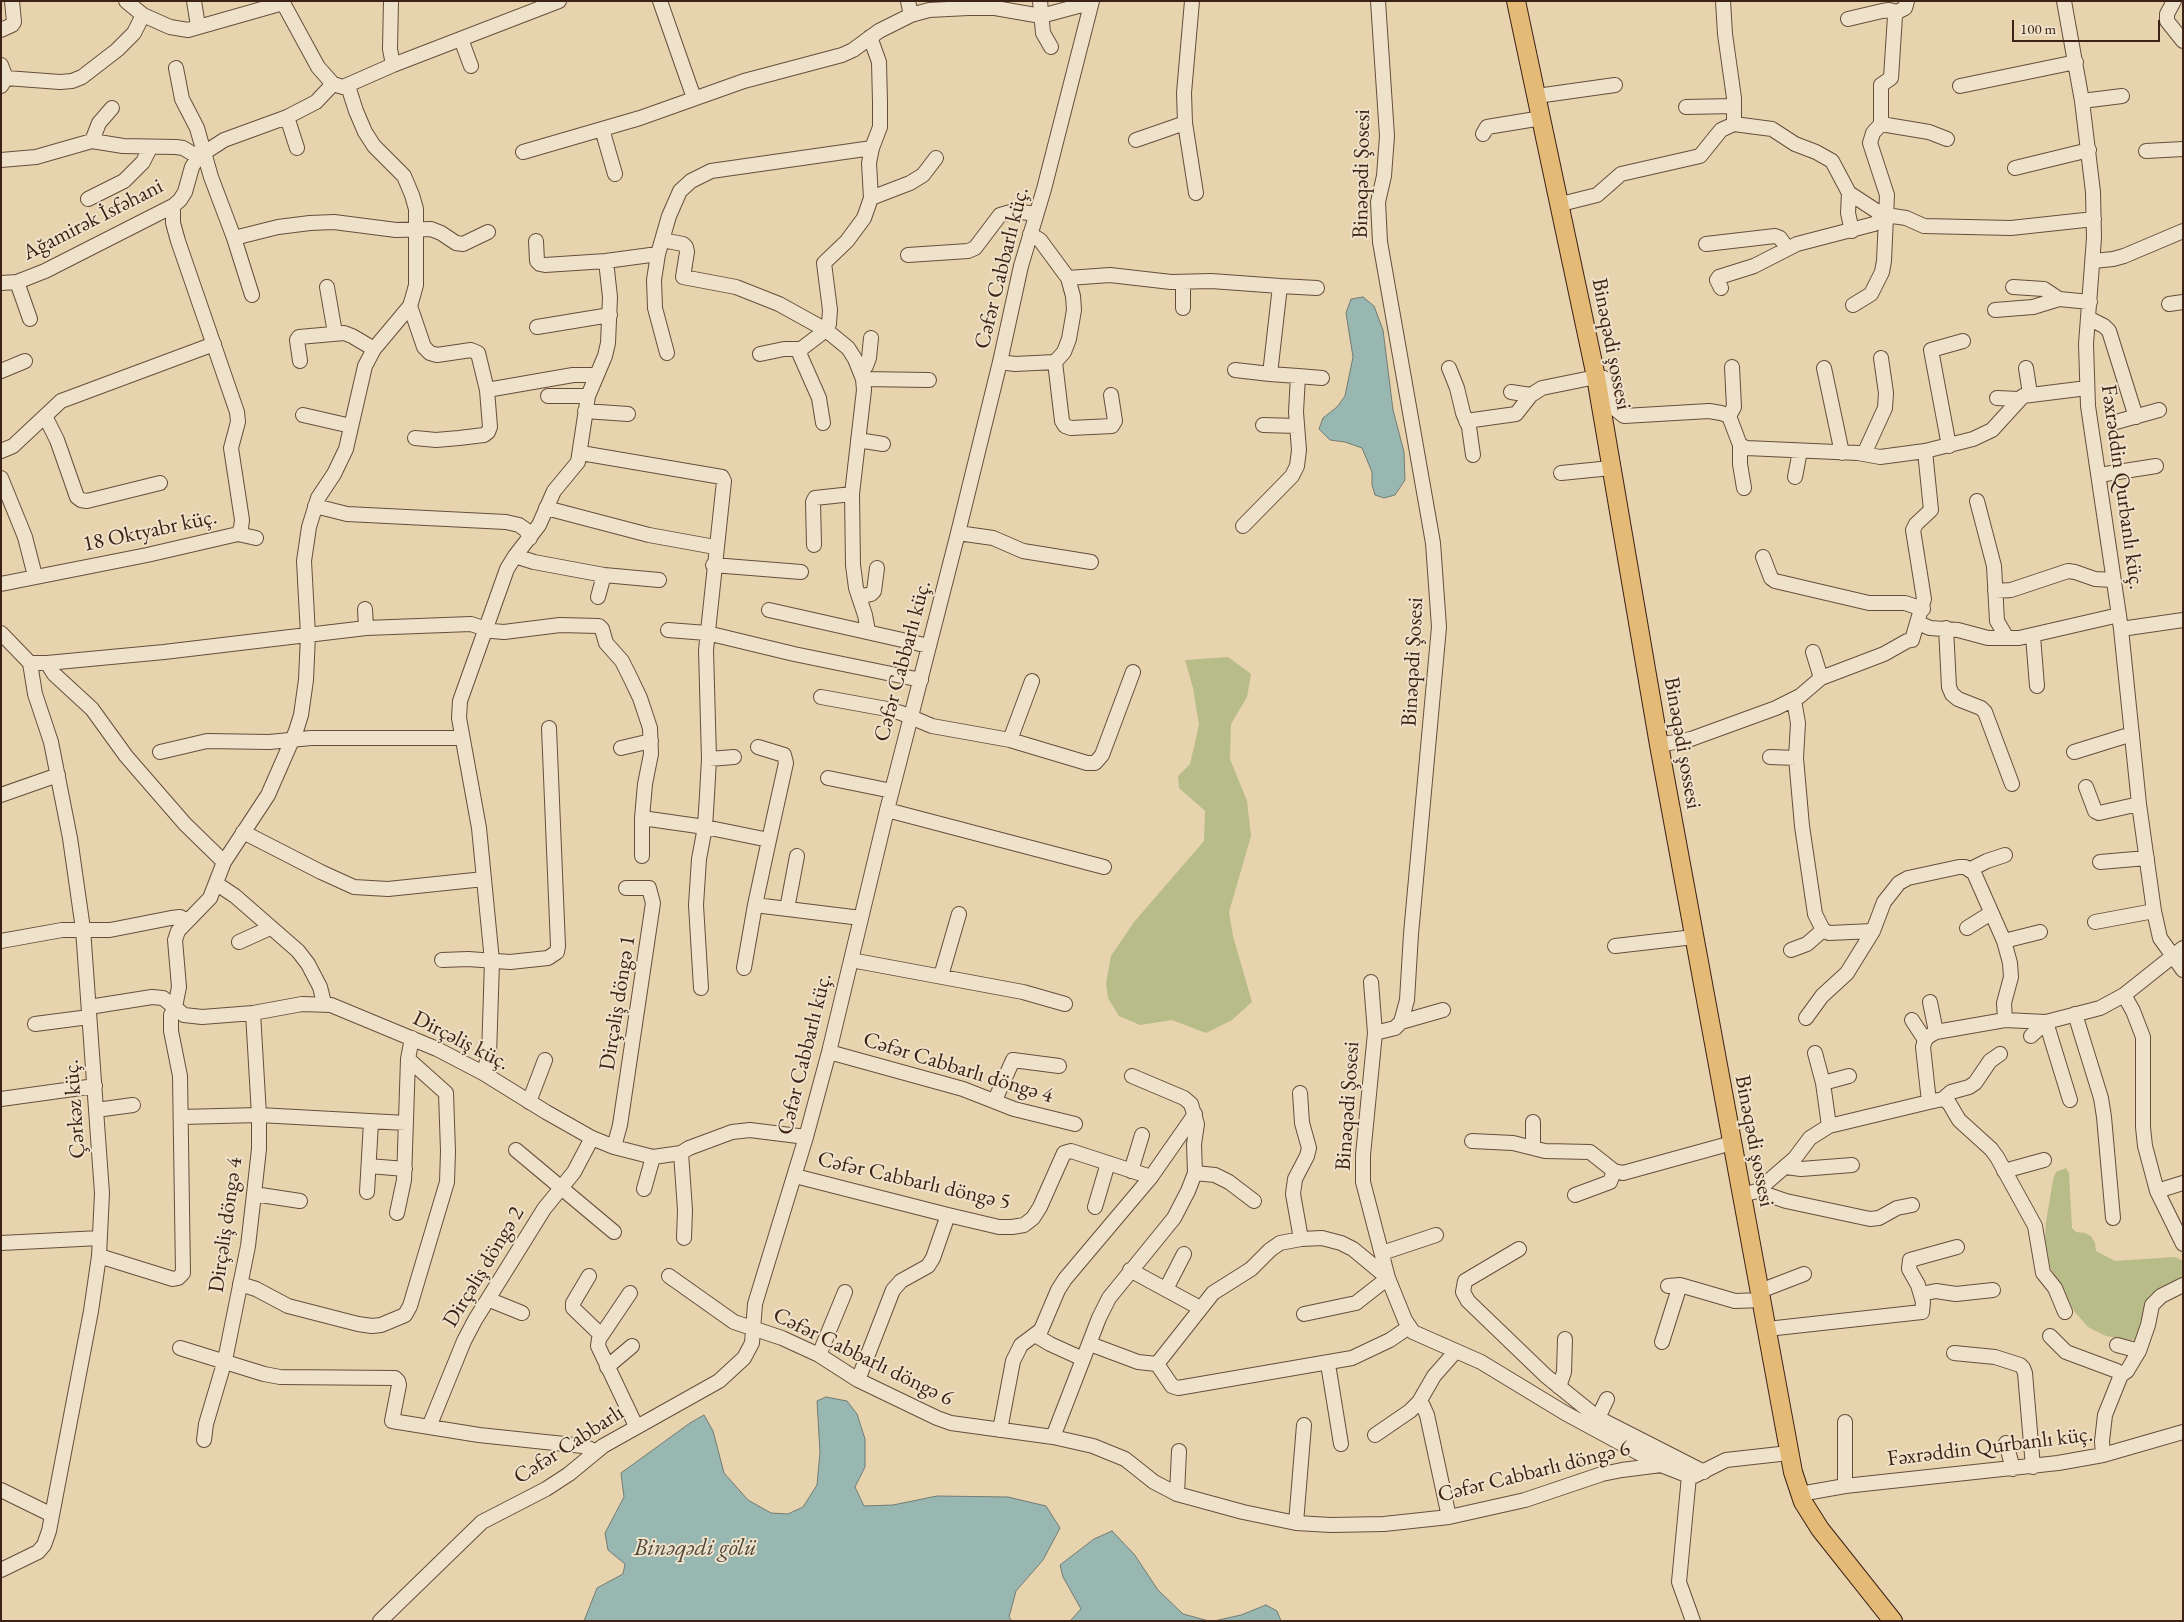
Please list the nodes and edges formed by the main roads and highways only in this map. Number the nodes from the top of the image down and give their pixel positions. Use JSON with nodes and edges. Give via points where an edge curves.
{"nodes":[{"id":1,"x":1516,"y":1,"type":"edge"},
{"id":2,"x":1893,"y":1621,"type":"edge"}],
"edges":[{"from":1,"to":2,"type":"main road","name":"Binəqədi şossesi","via":[[1596,377],[1732,1144],[1749,1193],[1761,1295],[1789,1453],[1800,1494],[1820,1530]]}]}
